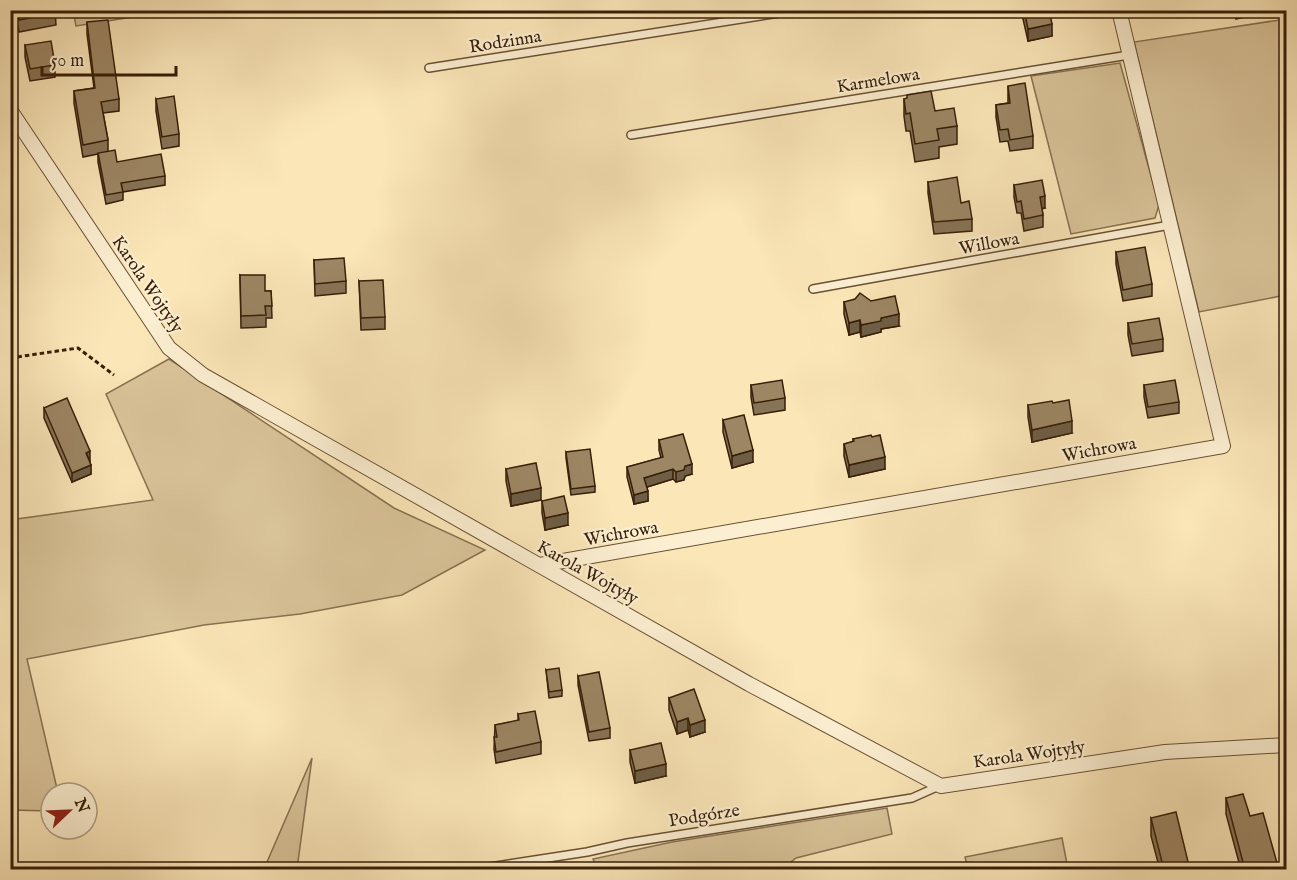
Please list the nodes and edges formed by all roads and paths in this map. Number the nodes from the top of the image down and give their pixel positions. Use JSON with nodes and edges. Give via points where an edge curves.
{"nodes":[{"id":1,"x":799,"y":10,"type":"edge"},
{"id":2,"x":1119,"y":10,"type":"edge"},
{"id":3,"x":1129,"y":55,"type":"junction"},
{"id":4,"x":429,"y":68,"type":"dead end"},
{"id":5,"x":10,"y":110,"type":"edge"},
{"id":6,"x":631,"y":135,"type":"dead end"},
{"id":7,"x":1170,"y":225,"type":"junction"},
{"id":8,"x":813,"y":289,"type":"dead end"},
{"id":9,"x":10,"y":358,"type":"edge"},
{"id":10,"x":114,"y":375,"type":"dead end"},
{"id":11,"x":540,"y":565,"type":"junction"},
{"id":12,"x":1287,"y":745,"type":"edge"},
{"id":13,"x":941,"y":786,"type":"junction"},
{"id":14,"x":470,"y":870,"type":"edge"}],
"edges":[{"from":1,"to":4,"type":"lane","name":"Rodzinna"},
{"from":2,"to":3,"type":"street","name":"Wichrowa"},
{"from":3,"to":6,"type":"lane","name":"Karmelowa"},
{"from":3,"to":7,"type":"street","name":"Wichrowa"},
{"from":5,"to":11,"type":"street","name":"Karola Wojtyły","via":[[169,348],[234,394]]},
{"from":7,"to":8,"type":"lane","name":"Willowa"},
{"from":7,"to":11,"type":"street","name":"Wichrowa","via":[[1223,446]]},
{"from":9,"to":10,"type":"path","via":[[78,348]]},
{"from":11,"to":13,"type":"street","name":"Karola Wojtyły","via":[[749,684]]},
{"from":12,"to":13,"type":"street","name":"Karola Wojtyły","via":[[1165,752]]},
{"from":13,"to":14,"type":"lane","name":"Podgórze","via":[[912,798]]}]}
